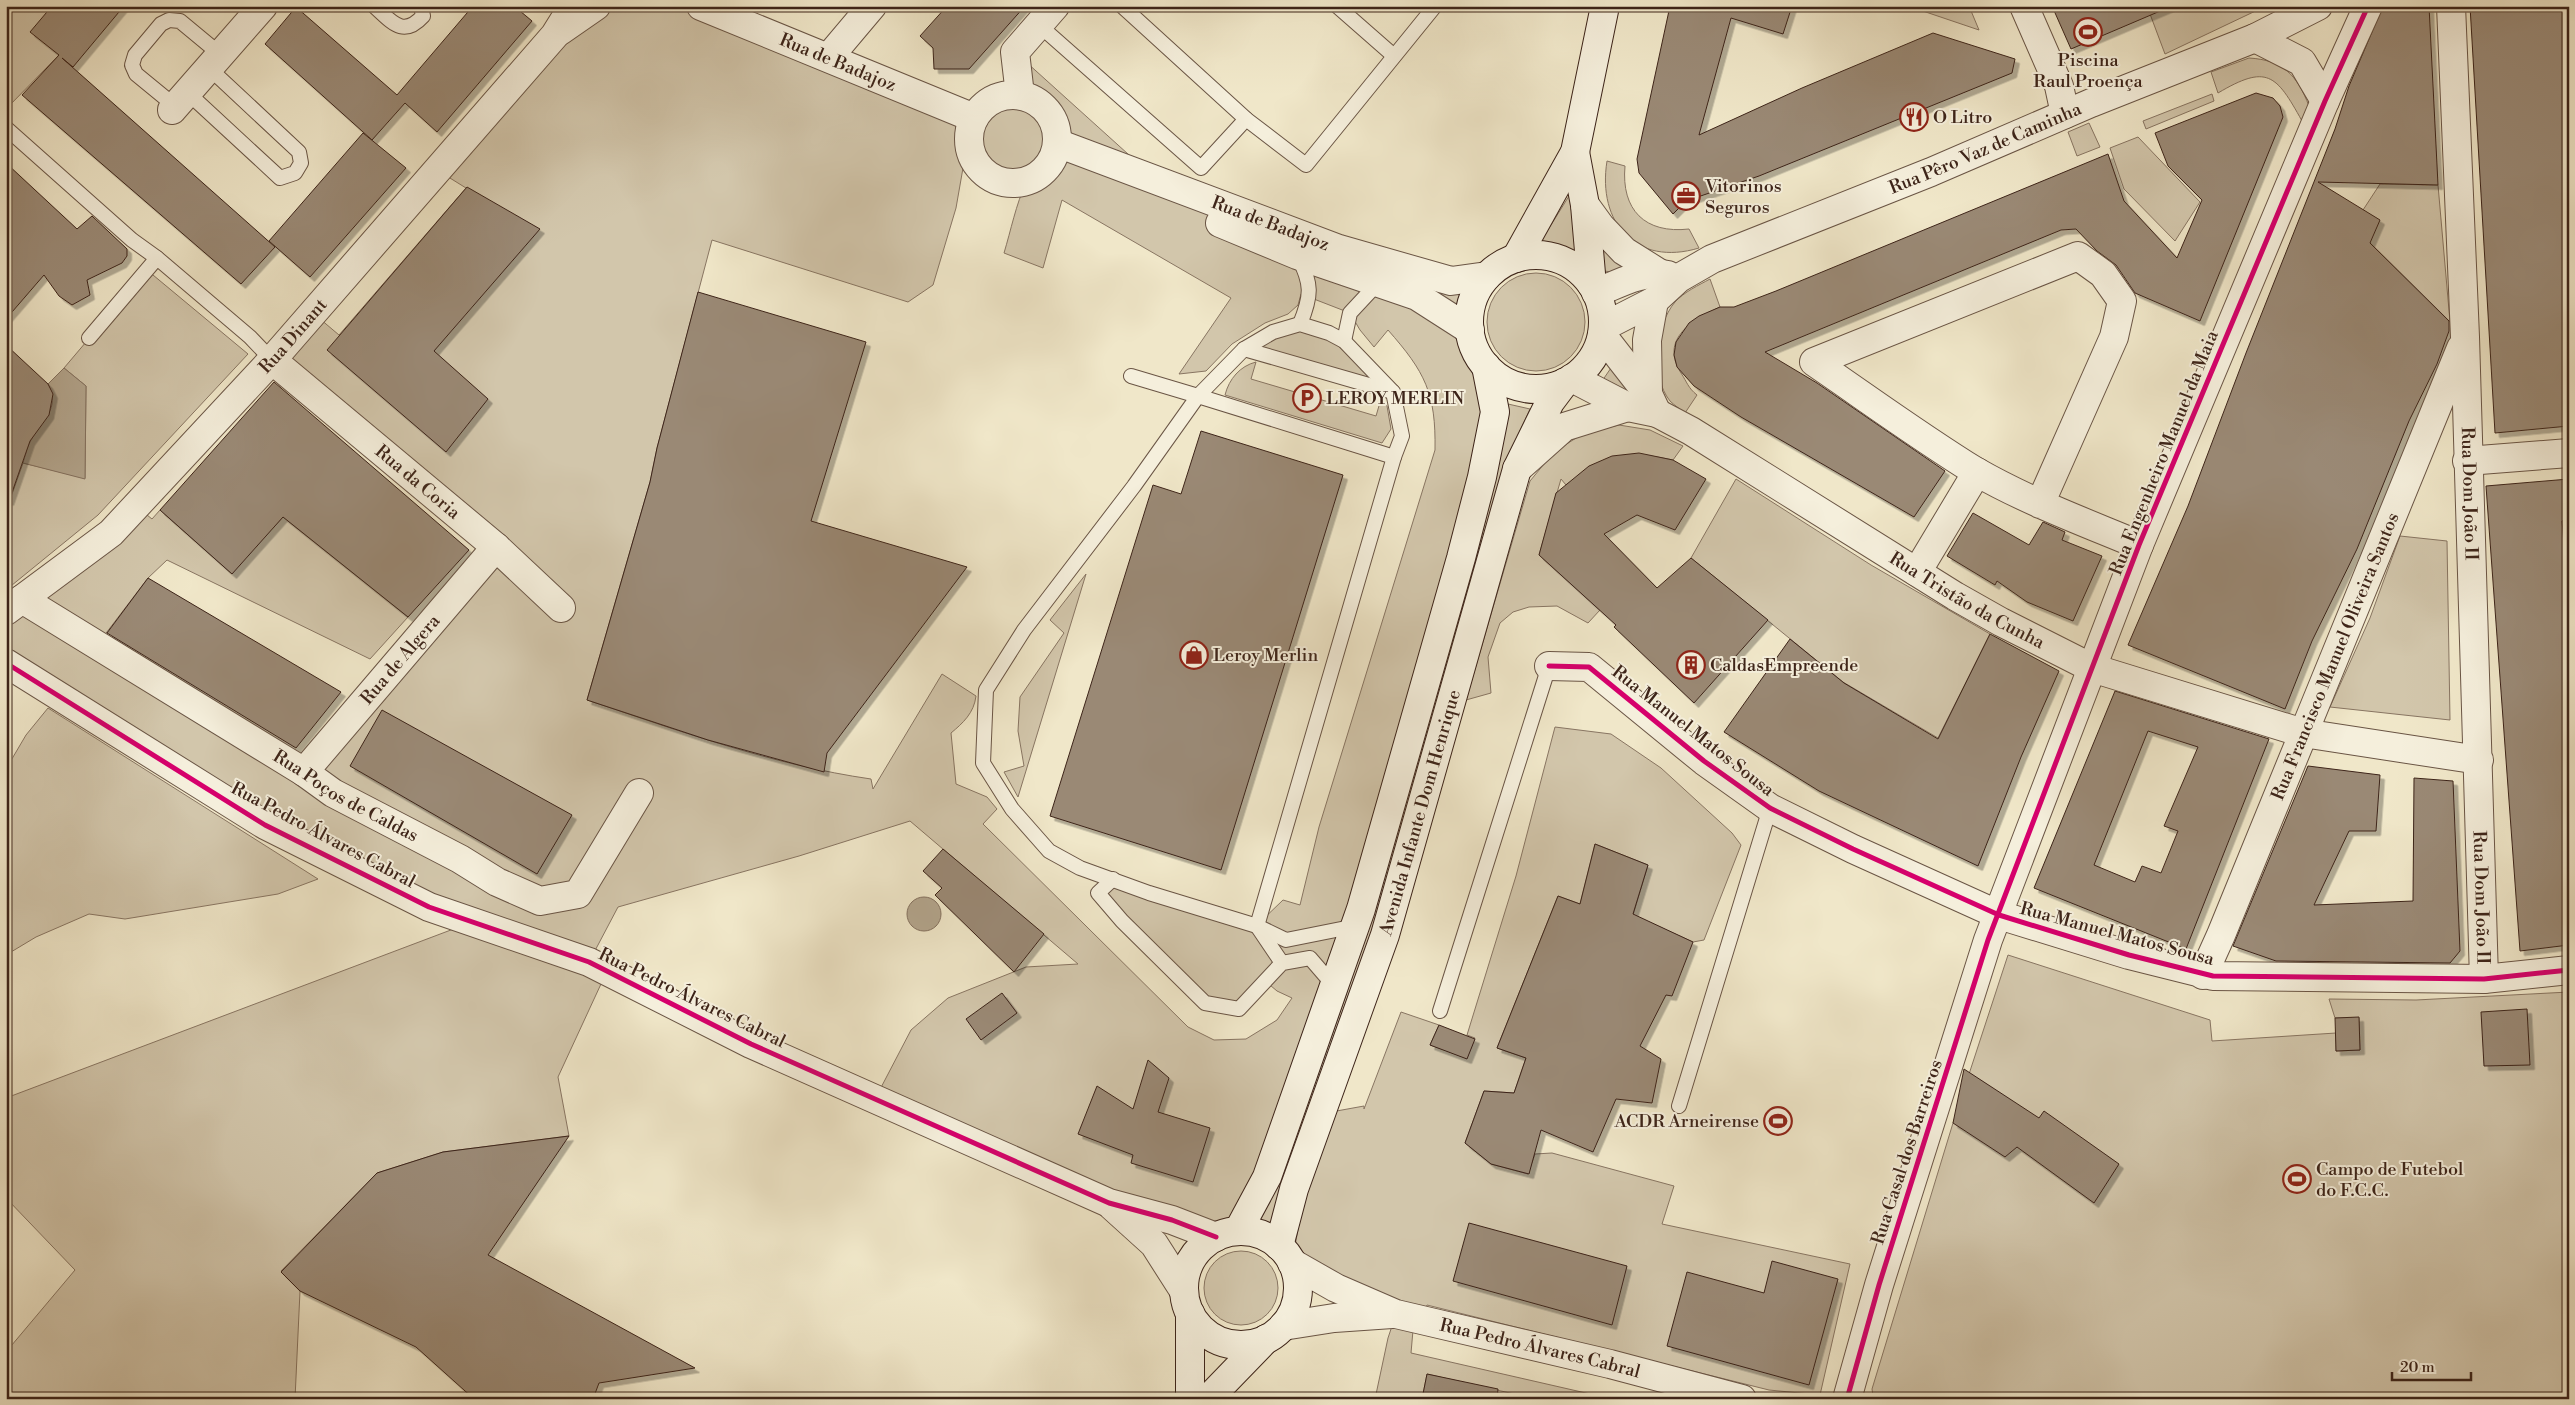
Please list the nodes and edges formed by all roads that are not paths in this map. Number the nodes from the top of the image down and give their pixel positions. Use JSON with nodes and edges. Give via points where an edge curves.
{"nodes":[{"id":1,"x":264,"y":6,"type":"edge"},
{"id":2,"x":374,"y":6,"type":"edge"},
{"id":3,"x":421,"y":6,"type":"edge"},
{"id":4,"x":572,"y":6,"type":"edge"},
{"id":5,"x":596,"y":6,"type":"edge"},
{"id":6,"x":701,"y":6,"type":"edge"},
{"id":7,"x":872,"y":6,"type":"edge"},
{"id":8,"x":1122,"y":6,"type":"edge"},
{"id":9,"x":1337,"y":6,"type":"edge"},
{"id":10,"x":1434,"y":6,"type":"edge"},
{"id":11,"x":1605,"y":6,"type":"edge"},
{"id":12,"x":2024,"y":6,"type":"edge"},
{"id":13,"x":2318,"y":6,"type":"edge"},
{"id":14,"x":2368,"y":6,"type":"edge"},
{"id":15,"x":2451,"y":6,"type":"edge"},
{"id":16,"x":1047,"y":15,"type":"edge"},
{"id":17,"x":555,"y":35,"type":"junction"},
{"id":18,"x":2255,"y":38,"type":"junction"},
{"id":19,"x":1394,"y":56,"type":"junction"},
{"id":20,"x":828,"y":57,"type":"junction"},
{"id":21,"x":215,"y":61,"type":"junction"},
{"id":22,"x":1020,"y":95,"type":"junction"},
{"id":23,"x":2325,"y":101,"type":"junction"},
{"id":24,"x":178,"y":103,"type":"junction"},
{"id":25,"x":2065,"y":114,"type":"junction"},
{"id":26,"x":974,"y":118,"type":"junction"},
{"id":27,"x":1246,"y":118,"type":"junction"},
{"id":28,"x":6,"y":128,"type":"edge"},
{"id":29,"x":1055,"y":149,"type":"junction"},
{"id":30,"x":1575,"y":152,"type":"junction"},
{"id":31,"x":1585,"y":204,"type":"junction"},
{"id":32,"x":1297,"y":255,"type":"junction"},
{"id":33,"x":158,"y":258,"type":"junction"},
{"id":34,"x":1516,"y":258,"type":"junction"},
{"id":35,"x":1669,"y":275,"type":"junction"},
{"id":36,"x":1488,"y":276,"type":"junction"},
{"id":37,"x":1376,"y":284,"type":"junction"},
{"id":38,"x":1594,"y":289,"type":"junction"},
{"id":39,"x":1654,"y":301,"type":"junction"},
{"id":40,"x":1300,"y":324,"type":"junction"},
{"id":41,"x":1470,"y":330,"type":"junction"},
{"id":42,"x":1602,"y":331,"type":"junction"},
{"id":43,"x":89,"y":338,"type":"dead end"},
{"id":44,"x":2465,"y":338,"type":"junction"},
{"id":45,"x":1344,"y":341,"type":"junction"},
{"id":46,"x":1244,"y":349,"type":"junction"},
{"id":47,"x":272,"y":360,"type":"junction"},
{"id":48,"x":1486,"y":366,"type":"junction"},
{"id":49,"x":1131,"y":376,"type":"dead end"},
{"id":50,"x":1568,"y":380,"type":"junction"},
{"id":51,"x":1393,"y":392,"type":"junction"},
{"id":52,"x":1198,"y":396,"type":"junction"},
{"id":53,"x":1644,"y":405,"type":"junction"},
{"id":54,"x":2569,"y":453,"type":"edge"},
{"id":55,"x":1394,"y":457,"type":"junction"},
{"id":56,"x":2467,"y":461,"type":"junction"},
{"id":57,"x":1517,"y":470,"type":"junction"},
{"id":58,"x":1977,"y":472,"type":"junction"},
{"id":59,"x":2040,"y":504,"type":"junction"},
{"id":60,"x":2139,"y":545,"type":"junction"},
{"id":61,"x":496,"y":547,"type":"junction"},
{"id":62,"x":1917,"y":572,"type":"junction"},
{"id":63,"x":14,"y":605,"type":"edge"},
{"id":64,"x":560,"y":608,"type":"dead end"},
{"id":65,"x":6,"y":663,"type":"edge"},
{"id":66,"x":1550,"y":666,"type":"joint"},
{"id":67,"x":2092,"y":668,"type":"junction"},
{"id":68,"x":2303,"y":733,"type":"junction"},
{"id":69,"x":2479,"y":760,"type":"junction"},
{"id":70,"x":304,"y":772,"type":"junction"},
{"id":71,"x":638,"y":793,"type":"dead end"},
{"id":72,"x":1770,"y":808,"type":"junction"},
{"id":73,"x":1112,"y":880,"type":"junction"},
{"id":74,"x":1999,"y":915,"type":"junction"},
{"id":75,"x":1256,"y":926,"type":"junction"},
{"id":76,"x":1356,"y":926,"type":"junction"},
{"id":77,"x":1282,"y":963,"type":"junction"},
{"id":78,"x":2569,"y":970,"type":"edge"},
{"id":79,"x":2203,"y":975,"type":"junction"},
{"id":80,"x":2484,"y":979,"type":"junction"},
{"id":81,"x":1335,"y":987,"type":"junction"},
{"id":82,"x":1440,"y":1011,"type":"dead end"},
{"id":83,"x":1679,"y":1106,"type":"dead end"},
{"id":84,"x":1110,"y":1203,"type":"junction"},
{"id":85,"x":1227,"y":1234,"type":"junction"},
{"id":86,"x":1285,"y":1254,"type":"junction"},
{"id":87,"x":1187,"y":1302,"type":"junction"},
{"id":88,"x":1396,"y":1314,"type":"junction"},
{"id":89,"x":1274,"y":1333,"type":"junction"},
{"id":90,"x":1190,"y":1399,"type":"edge"},
{"id":91,"x":1208,"y":1399,"type":"edge"},
{"id":92,"x":1742,"y":1399,"type":"edge"},
{"id":93,"x":1847,"y":1399,"type":"edge"}],
"edges":[{"from":1,"to":21,"type":"street"},
{"from":2,"to":3,"type":"lane","via":[[396,26],[406,28],[423,16]]},
{"from":4,"to":17,"type":"street"},
{"from":5,"to":17,"type":"street"},
{"from":6,"to":20,"type":"street","name":"Rua de Badajoz"},
{"from":7,"to":20,"type":"street"},
{"from":8,"to":27,"type":"lane"},
{"from":9,"to":19,"type":"lane"},
{"from":10,"to":19,"type":"lane"},
{"from":11,"to":30,"type":"street"},
{"from":12,"to":25,"type":"street","via":[[2059,86]]},
{"from":13,"to":18,"type":"street","name":"Rua Pêro Vaz de Caminha"},
{"from":14,"to":23,"type":"street","name":"Rua Engenheiro Manuel da Maia"},
{"from":15,"to":44,"type":"street","name":"Rua Dom João II"},
{"from":16,"to":22,"type":"street","via":[[1015,52]]},
{"from":16,"to":27,"type":"lane","via":[[1201,168]]},
{"from":17,"to":47,"type":"street","name":"Rua Dinant"},
{"from":18,"to":23,"type":"street","via":[[2302,62]]},
{"from":18,"to":25,"type":"street","name":"Rua Pêro Vaz de Caminha"},
{"from":19,"to":27,"type":"lane","via":[[1306,165]]},
{"from":20,"to":26,"type":"street","name":"Rua de Badajoz"},
{"from":21,"to":24,"type":"street"},
{"from":21,"to":24,"type":"lane","via":[[180,21],[169,20],[161,24],[135,55],[132,65],[136,74]]},
{"from":21,"to":24,"type":"lane","via":[[299,152],[301,163],[295,173],[280,178]]},
{"from":22,"to":26,"type":"street","via":[[989,101]]},
{"from":22,"to":29,"type":"street","via":[[1035,100],[1047,111],[1055,126]]},
{"from":23,"to":60,"type":"street","name":"Rua Engenheiro Manuel da Maia"},
{"from":25,"to":35,"type":"street","name":"Rua Pêro Vaz de Caminha","via":[[1931,172]]},
{"from":26,"to":29,"type":"street","via":[[969,147],[975,162],[990,177],[1005,182],[1027,181],[1048,166]]},
{"from":28,"to":33,"type":"lane","via":[[132,240]]},
{"from":29,"to":32,"type":"street"},
{"from":29,"to":36,"type":"street","name":"Rua de Badajoz","via":[[1349,252],[1451,281]]},
{"from":30,"to":31,"type":"street"},
{"from":30,"to":34,"type":"street"},
{"from":31,"to":35,"type":"street","via":[[1624,251]]},
{"from":31,"to":38,"type":"street"},
{"from":32,"to":37,"type":"street"},
{"from":32,"to":40,"type":"lane","via":[[1308,275],[1310,299]]},
{"from":33,"to":43,"type":"lane"},
{"from":33,"to":47,"type":"lane"},
{"from":34,"to":36,"type":"street","via":[[1503,263]]},
{"from":34,"to":38,"type":"street","via":[[1529,255],[1567,262],[1581,272]]},
{"from":35,"to":38,"type":"street","via":[[1626,280]]},
{"from":35,"to":39,"type":"street"},
{"from":36,"to":41,"type":"street","via":[[1476,292]]},
{"from":37,"to":41,"type":"street","via":[[1425,300]]},
{"from":37,"to":45,"type":"lane","via":[[1350,313]]},
{"from":38,"to":42,"type":"street","via":[[1602,314]]},
{"from":39,"to":42,"type":"street"},
{"from":39,"to":53,"type":"street","via":[[1647,340]]},
{"from":40,"to":45,"type":"lane"},
{"from":40,"to":46,"type":"lane","via":[[1273,332]]},
{"from":41,"to":48,"type":"street","via":[[1478,355]]},
{"from":42,"to":50,"type":"street","via":[[1589,363]]},
{"from":42,"to":53,"type":"street"},
{"from":44,"to":56,"type":"street","name":"Rua Dom João II"},
{"from":44,"to":68,"type":"street","name":"Rua Francisco Manuel Oliveira Santos"},
{"from":45,"to":51,"type":"lane"},
{"from":46,"to":51,"type":"lane"},
{"from":46,"to":52,"type":"lane"},
{"from":47,"to":61,"type":"street","name":"Rua da Coria"},
{"from":47,"to":63,"type":"street","name":"Rua Dinant","via":[[111,533]]},
{"from":48,"to":50,"type":"street","via":[[1496,375],[1519,386],[1548,388]]},
{"from":48,"to":76,"type":"street","name":"Avenida Infante Dom Henrique","via":[[1495,412],[1482,477]]},
{"from":49,"to":52,"type":"lane"},
{"from":50,"to":53,"type":"street","name":"Rua Tristão da Cunha"},
{"from":50,"to":57,"type":"street","name":"Avenida Infante Dom Henrique","via":[[1550,402]]},
{"from":51,"to":55,"type":"lane","via":[[1402,436]]},
{"from":52,"to":55,"type":"lane"},
{"from":52,"to":73,"type":"lane","via":[[1024,630],[986,690],[983,763],[1012,809],[1049,851]]},
{"from":53,"to":57,"type":"street","via":[[1564,427]]},
{"from":53,"to":62,"type":"street","name":"Rua Tristão da Cunha","via":[[1691,430]]},
{"from":54,"to":56,"type":"street"},
{"from":55,"to":75,"type":"lane"},
{"from":56,"to":69,"type":"street","name":"Rua Dom João II"},
{"from":57,"to":86,"type":"street","name":"Avenida Infante Dom Henrique","via":[[1385,936],[1294,1189]]},
{"from":58,"to":59,"type":"street"},
{"from":58,"to":59,"type":"street","via":[[1814,362],[2078,256],[2103,274],[2122,301],[2114,337]]},
{"from":58,"to":62,"type":"street"},
{"from":59,"to":60,"type":"street"},
{"from":60,"to":67,"type":"street","name":"Rua Engenheiro Manuel da Maia"},
{"from":61,"to":64,"type":"street","name":"Rua da Coria"},
{"from":61,"to":70,"type":"street","name":"Rua de Algera"},
{"from":62,"to":67,"type":"street","name":"Rua Tristão da Cunha","via":[[2001,622]]},
{"from":63,"to":70,"type":"street","name":"Rua Poços de Caldas"},
{"from":65,"to":84,"type":"street","name":"Rua Pedro Álvares Cabral","via":[[265,825],[429,907],[589,962],[751,1044]]},
{"from":66,"to":72,"type":"street","name":"Rua Manuel Matos Sousa","via":[[1589,667],[1704,761]]},
{"from":66,"to":82,"type":"lane"},
{"from":67,"to":68,"type":"street","name":"Rua Tristão da Cunha"},
{"from":67,"to":74,"type":"street","name":"Rua Engenheiro Manuel da Maia"},
{"from":68,"to":69,"type":"street","name":"Rua Tristão da Cunha"},
{"from":68,"to":79,"type":"street","name":"Rua Francisco Manuel Oliveira Santos"},
{"from":69,"to":80,"type":"street","name":"Rua Dom João II"},
{"from":70,"to":71,"type":"street","name":"Rua Poços de Caldas","via":[[333,793],[498,882],[540,901],[578,894]]},
{"from":72,"to":74,"type":"street","name":"Rua Manuel Matos Sousa"},
{"from":72,"to":83,"type":"lane"},
{"from":73,"to":75,"type":"lane"},
{"from":73,"to":77,"type":"lane","via":[[1098,893],[1205,1003],[1239,1009]]},
{"from":74,"to":79,"type":"street","name":"Rua Manuel Matos Sousa"},
{"from":74,"to":93,"type":"street","name":"Rua Casal dos Barreiros","via":[[1988,940],[1878,1285]]},
{"from":75,"to":76,"type":"lane","via":[[1286,940]]},
{"from":75,"to":77,"type":"lane"},
{"from":76,"to":81,"type":"street","name":"Avenida Infante Dom Henrique"},
{"from":77,"to":81,"type":"lane","via":[[1310,958]]},
{"from":78,"to":80,"type":"street","name":"Rua Manuel Matos Sousa"},
{"from":79,"to":80,"type":"street","name":"Rua Manuel Matos Sousa"},
{"from":81,"to":85,"type":"street","name":"Avenida Infante Dom Henrique","via":[[1267,1177]]},
{"from":84,"to":85,"type":"street"},
{"from":84,"to":87,"type":"street","via":[[1154,1244]]},
{"from":85,"to":86,"type":"street","via":[[1259,1234]]},
{"from":85,"to":87,"type":"street","via":[[1206,1243],[1192,1260],[1187,1270]]},
{"from":86,"to":88,"type":"street","via":[[1336,1288]]},
{"from":86,"to":89,"type":"street","via":[[1296,1274],[1297,1296],[1294,1307]]},
{"from":87,"to":89,"type":"street","via":[[1203,1331],[1222,1342],[1244,1345]]},
{"from":87,"to":90,"type":"street"},
{"from":88,"to":89,"type":"street","via":[[1334,1318]]},
{"from":88,"to":92,"type":"street","name":"Rua Pedro Álvares Cabral"},
{"from":89,"to":91,"type":"street"}]}
